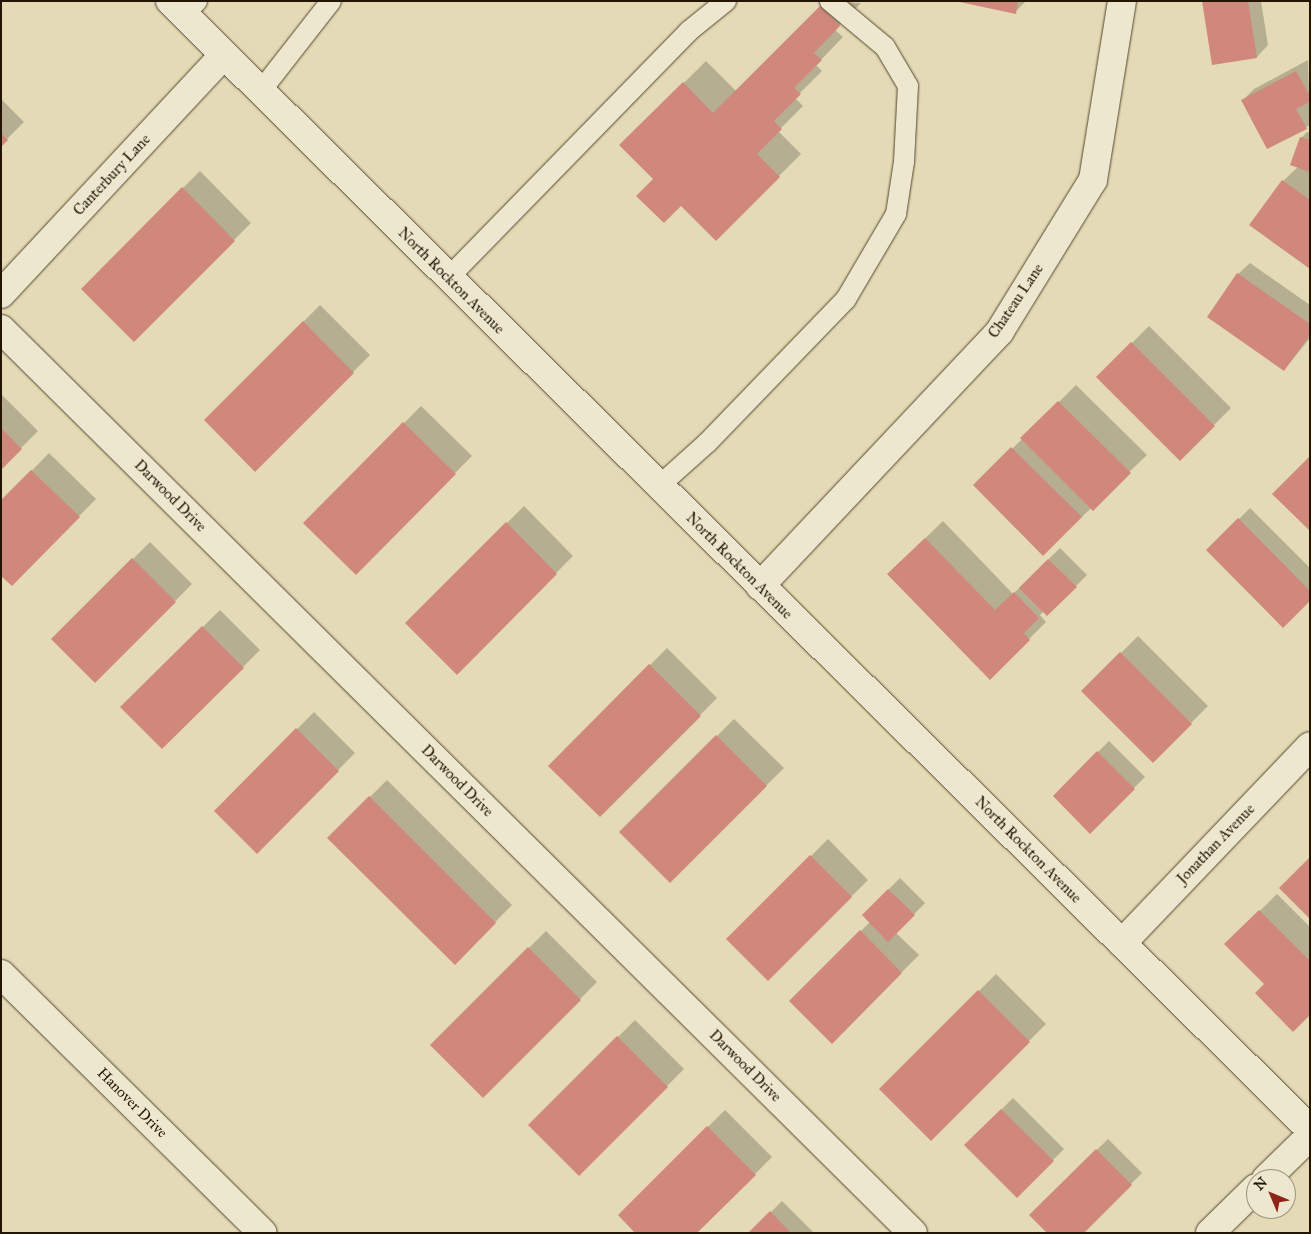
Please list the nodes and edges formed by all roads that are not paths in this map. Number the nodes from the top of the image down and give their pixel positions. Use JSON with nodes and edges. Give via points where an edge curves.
{"nodes":[{"id":1,"x":331,"y":1,"type":"edge"},
{"id":2,"x":726,"y":1,"type":"edge"},
{"id":3,"x":830,"y":1,"type":"edge"},
{"id":4,"x":1122,"y":1,"type":"edge"},
{"id":5,"x":183,"y":6,"type":"edge"},
{"id":6,"x":223,"y":56,"type":"junction"},
{"id":7,"x":260,"y":92,"type":"junction"},
{"id":8,"x":448,"y":278,"type":"junction"},
{"id":9,"x":1,"y":294,"type":"edge"},
{"id":10,"x":1,"y":329,"type":"edge"},
{"id":11,"x":659,"y":486,"type":"junction"},
{"id":12,"x":760,"y":586,"type":"junction"},
{"id":13,"x":1310,"y":746,"type":"edge"},
{"id":14,"x":1122,"y":943,"type":"junction"},
{"id":15,"x":1,"y":974,"type":"edge"},
{"id":16,"x":1310,"y":1129,"type":"edge"},
{"id":17,"x":1310,"y":1136,"type":"edge"},
{"id":18,"x":1276,"y":1169,"type":"edge"},
{"id":19,"x":1246,"y":1198,"type":"edge"},
{"id":20,"x":263,"y":1233,"type":"edge"},
{"id":21,"x":914,"y":1233,"type":"edge"},
{"id":22,"x":1210,"y":1233,"type":"edge"}],
"edges":[{"from":1,"to":7,"type":"lane"},
{"from":2,"to":8,"type":"lane","via":[[689,31]]},
{"from":3,"to":11,"type":"lane","via":[[885,47],[908,86],[904,162],[896,214],[846,299],[707,443]]},
{"from":4,"to":12,"type":"street","name":"Chateau Lane","via":[[1095,171],[1088,188],[1000,330]]},
{"from":5,"to":6,"type":"street","name":"North Rockton Avenue"},
{"from":6,"to":7,"type":"street","name":"North Rockton Avenue"},
{"from":6,"to":9,"type":"street","name":"Canterbury Lane"},
{"from":7,"to":8,"type":"street","name":"North Rockton Avenue"},
{"from":8,"to":11,"type":"street","name":"North Rockton Avenue"},
{"from":10,"to":21,"type":"street","name":"Darwood Drive"},
{"from":11,"to":12,"type":"street","name":"North Rockton Avenue"},
{"from":12,"to":14,"type":"street","name":"North Rockton Avenue"},
{"from":13,"to":14,"type":"street","name":"Jonathan Avenue"},
{"from":14,"to":16,"type":"street","name":"North Rockton Avenue"},
{"from":15,"to":20,"type":"street","name":"Hanover Drive"},
{"from":17,"to":18,"type":"street"},
{"from":19,"to":22,"type":"street"}]}
